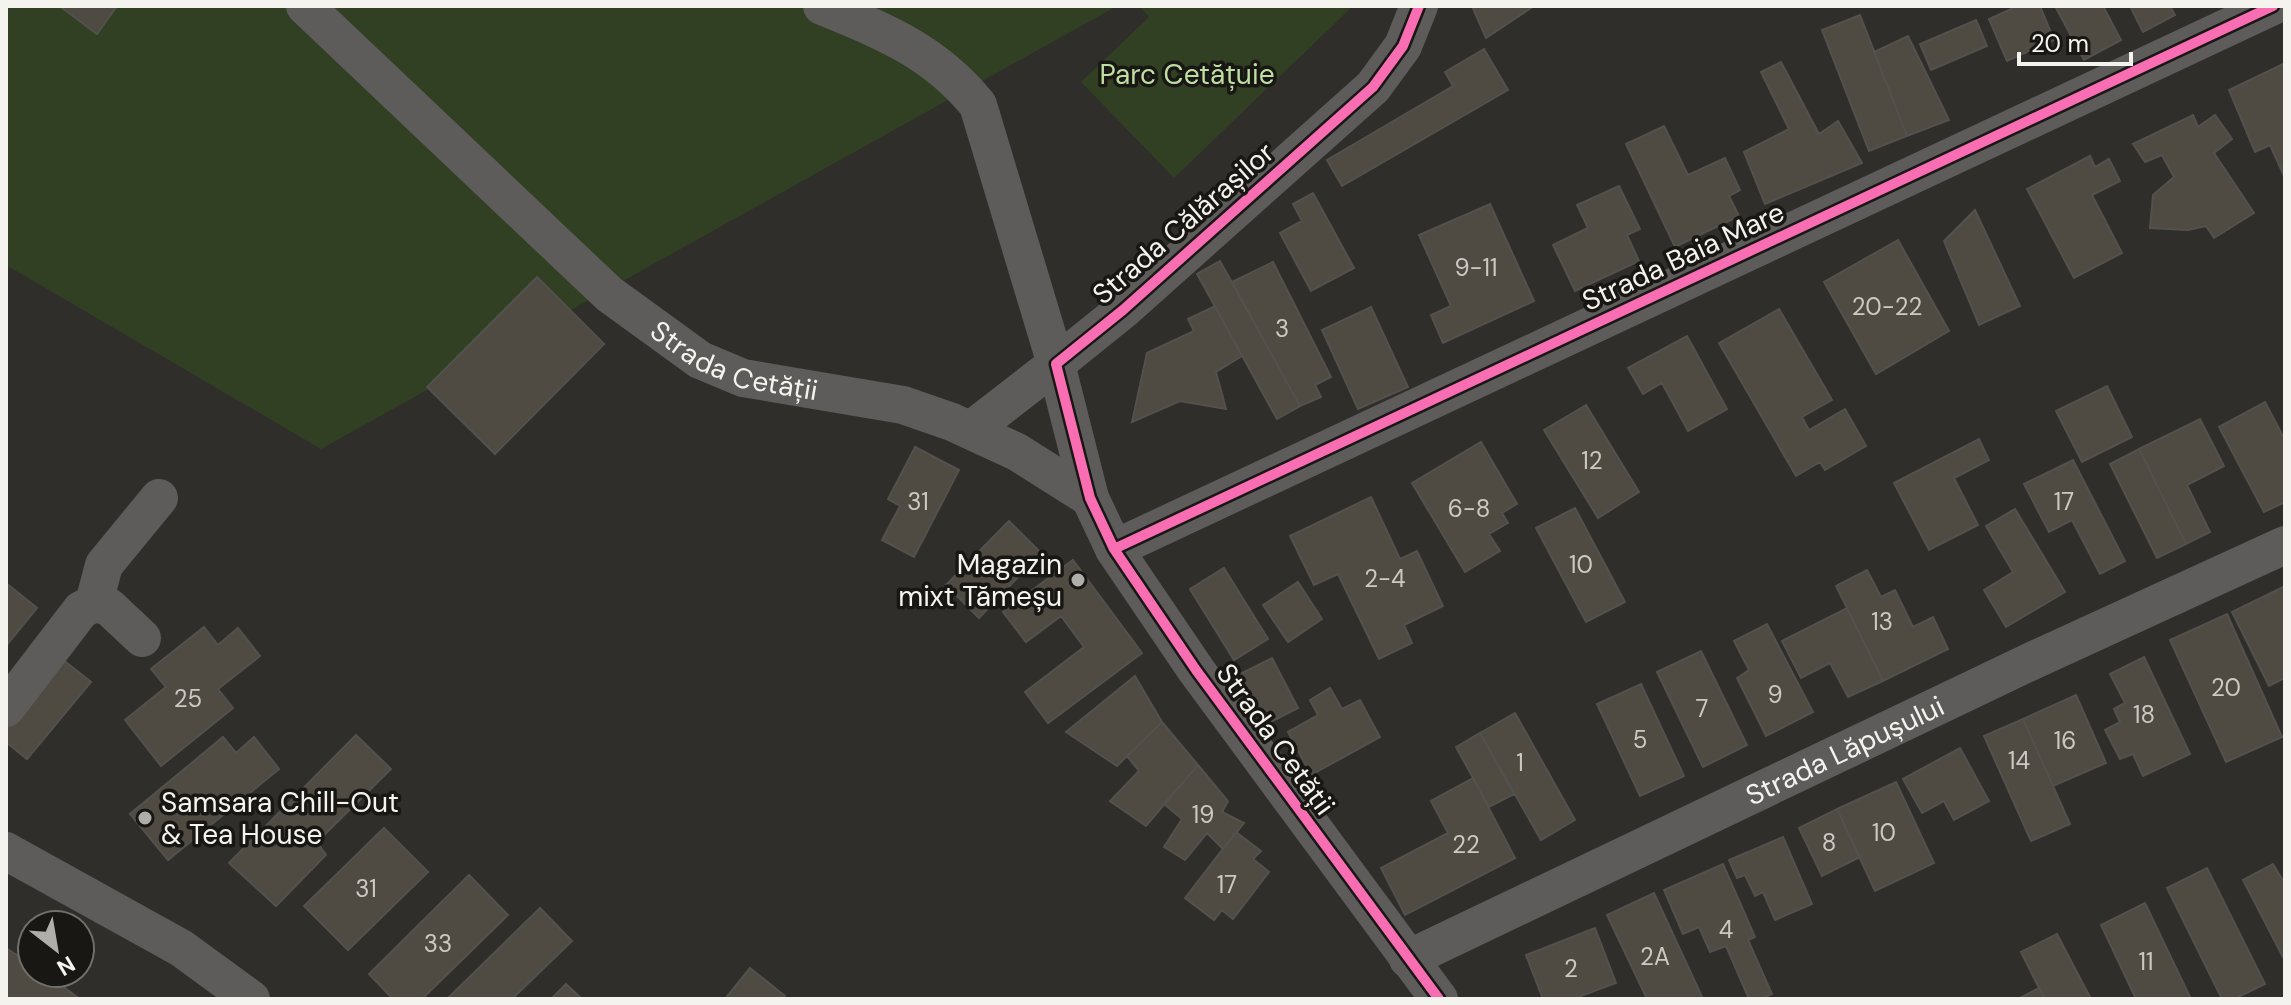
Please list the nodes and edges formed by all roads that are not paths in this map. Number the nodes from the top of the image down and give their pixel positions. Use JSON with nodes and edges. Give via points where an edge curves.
{"nodes":[{"id":1,"x":305,"y":6,"type":"edge"},
{"id":2,"x":822,"y":6,"type":"edge"},
{"id":3,"x":1419,"y":6,"type":"edge"},
{"id":4,"x":2273,"y":6,"type":"edge"},
{"id":5,"x":1056,"y":364,"type":"junction"},
{"id":6,"x":971,"y":430,"type":"junction"},
{"id":7,"x":159,"y":498,"type":"dead end"},
{"id":8,"x":1090,"y":498,"type":"junction"},
{"id":9,"x":2285,"y":545,"type":"edge"},
{"id":10,"x":1114,"y":549,"type":"junction"},
{"id":11,"x":94,"y":603,"type":"junction"},
{"id":12,"x":142,"y":638,"type":"dead end"},
{"id":13,"x":6,"y":708,"type":"edge"},
{"id":14,"x":6,"y":851,"type":"edge"},
{"id":15,"x":1408,"y":959,"type":"junction"},
{"id":16,"x":251,"y":999,"type":"edge"},
{"id":17,"x":1439,"y":999,"type":"edge"}],
"edges":[{"from":1,"to":6,"type":"street","name":"Strada Cetății","via":[[609,294],[700,360],[743,378],[903,405]]},
{"from":2,"to":5,"type":"street","via":[[915,47],[955,77],[978,105]]},
{"from":3,"to":5,"type":"street","name":"Strada Călărașilor","via":[[1403,46],[1373,87]]},
{"from":4,"to":10,"type":"street","name":"Strada Baia Mare"},
{"from":5,"to":6,"type":"street","name":"Strada Călărașilor"},
{"from":5,"to":8,"type":"street"},
{"from":6,"to":8,"type":"street","name":"Strada Cetății"},
{"from":7,"to":11,"type":"street","via":[[104,565]]},
{"from":8,"to":10,"type":"street","name":"Strada Cetății"},
{"from":9,"to":15,"type":"street","name":"Strada Lăpușului"},
{"from":10,"to":15,"type":"street","name":"Strada Cetății"},
{"from":11,"to":12,"type":"street","via":[[109,607]]},
{"from":11,"to":13,"type":"street","via":[[81,610]]},
{"from":14,"to":16,"type":"street","via":[[181,948]]},
{"from":15,"to":17,"type":"street","name":"Strada Cetății"}]}
